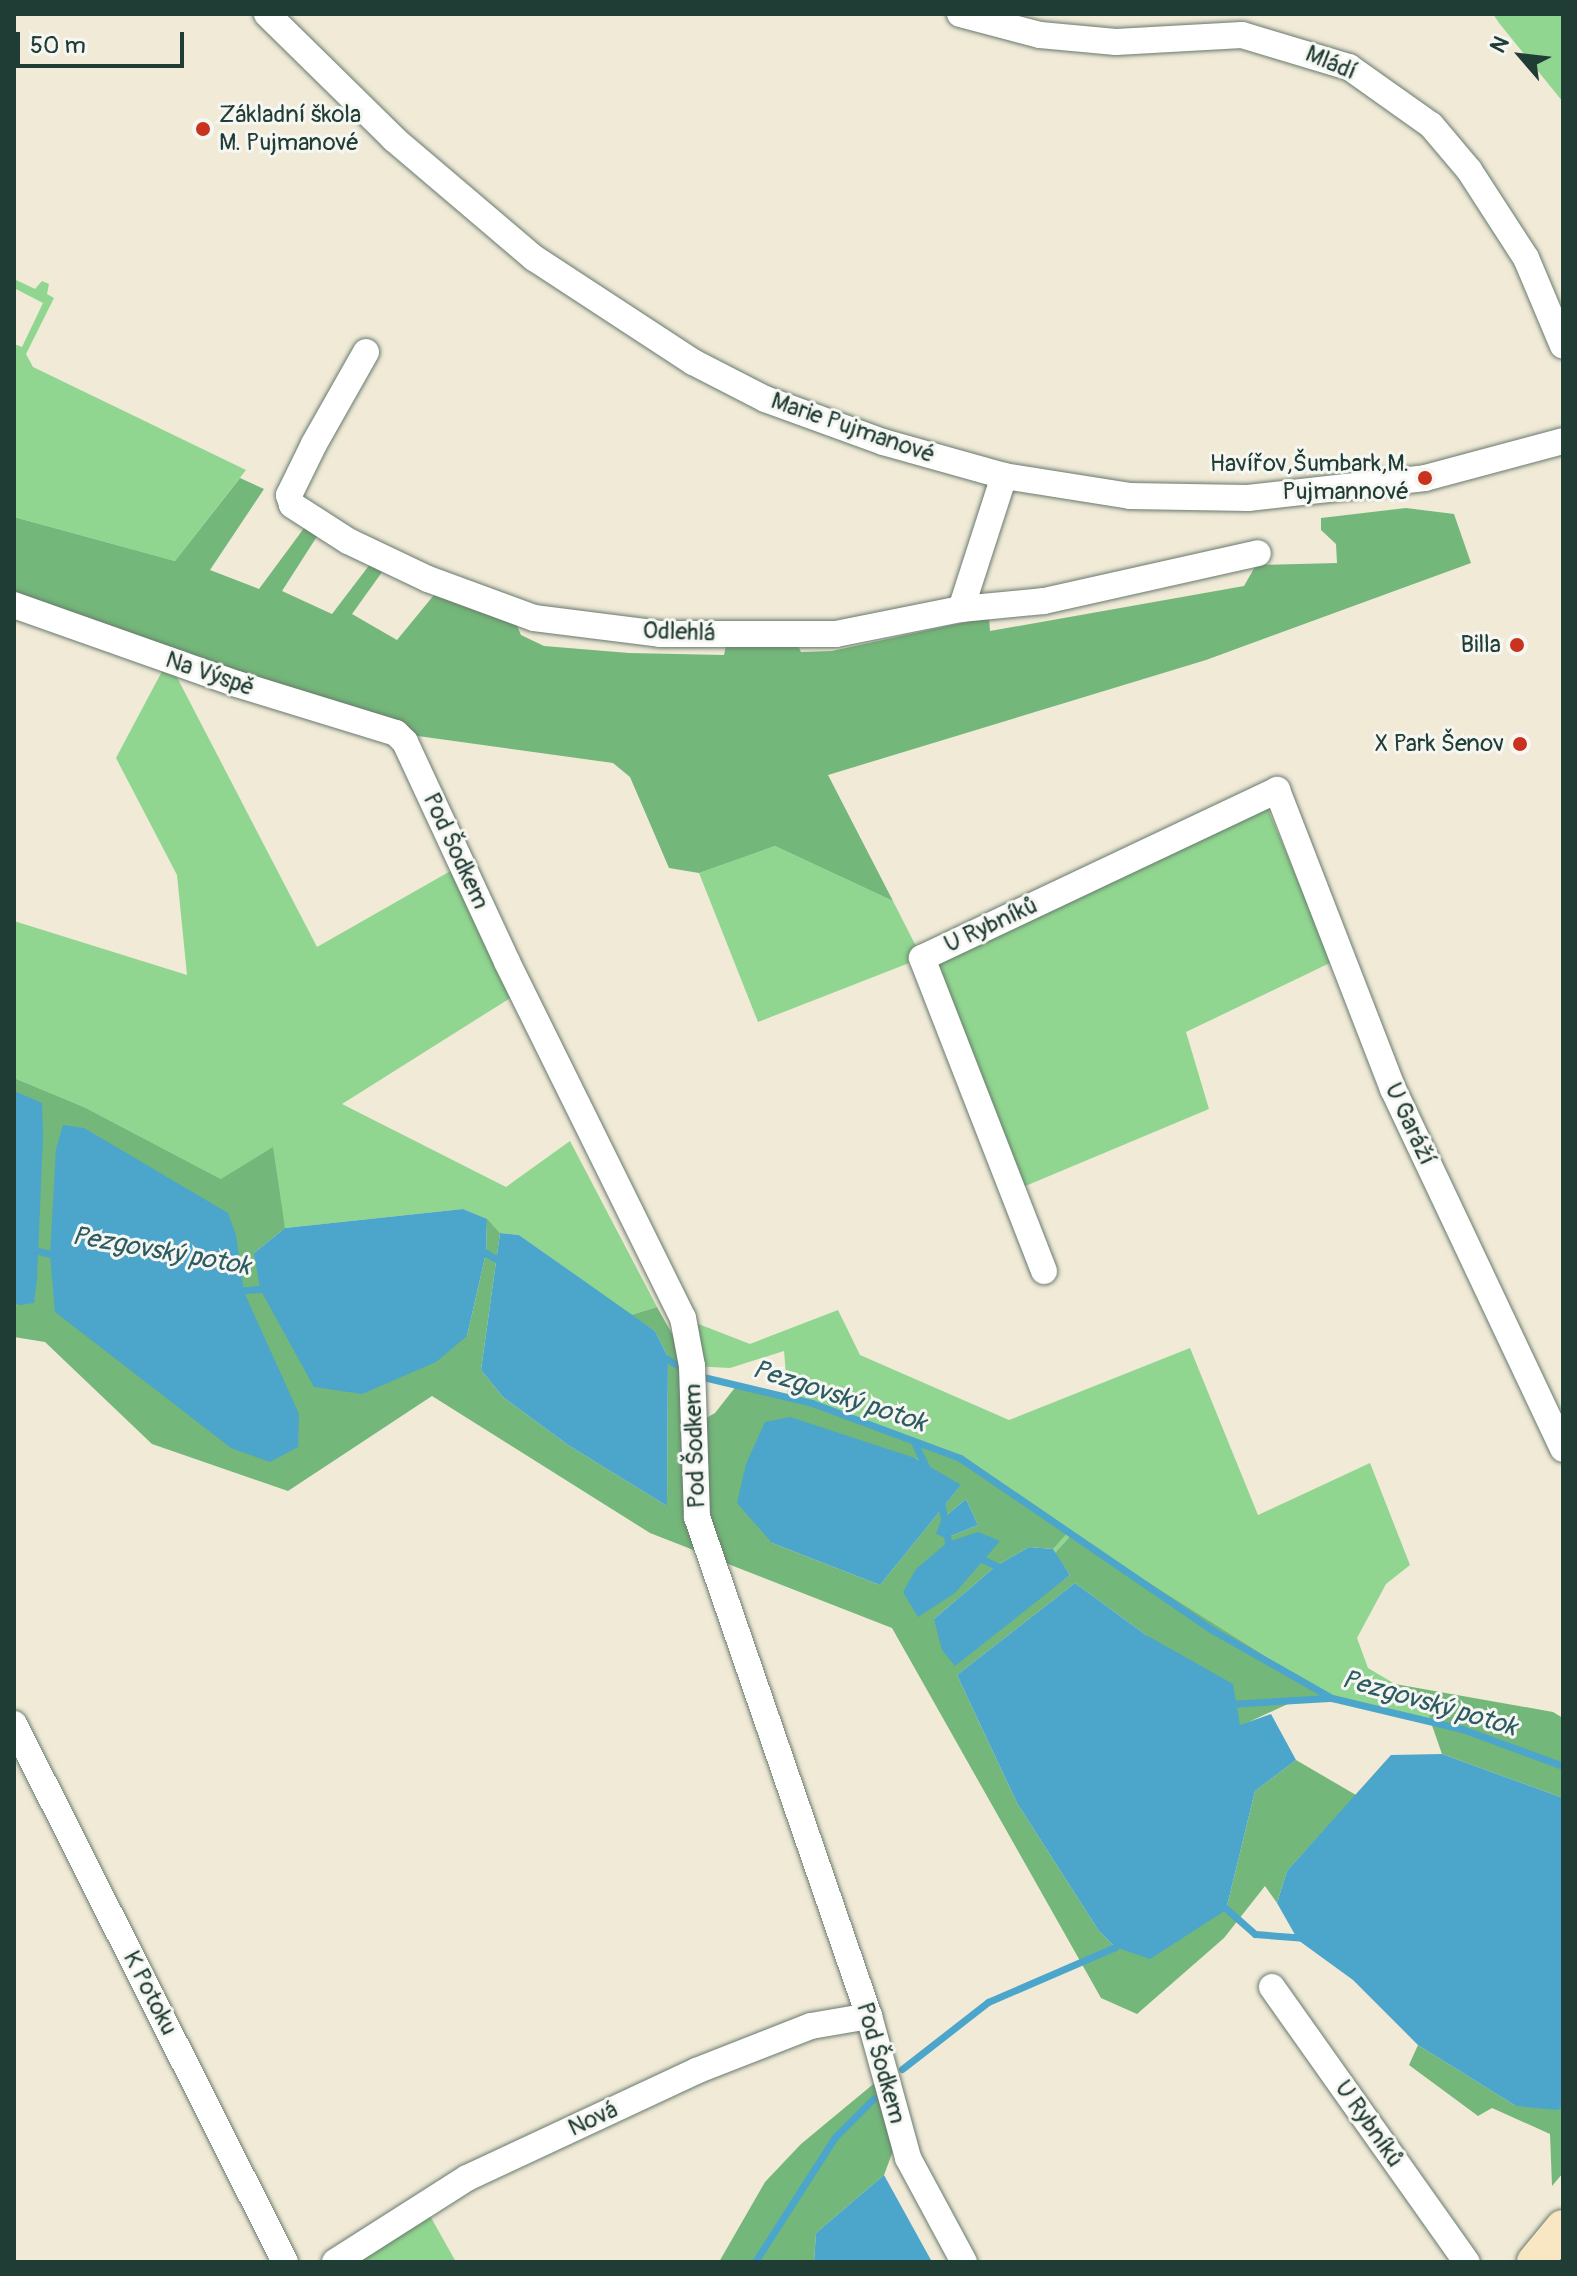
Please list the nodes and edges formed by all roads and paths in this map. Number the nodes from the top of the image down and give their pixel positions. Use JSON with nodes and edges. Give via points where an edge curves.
{"nodes":[{"id":1,"x":267,"y":14,"type":"edge"},
{"id":2,"x":960,"y":14,"type":"edge"},
{"id":3,"x":1563,"y":346,"type":"edge"},
{"id":4,"x":366,"y":352,"type":"dead end"},
{"id":5,"x":1563,"y":441,"type":"edge"},
{"id":6,"x":1004,"y":476,"type":"junction"},
{"id":7,"x":1258,"y":553,"type":"dead end"},
{"id":8,"x":14,"y":605,"type":"edge"},
{"id":9,"x":961,"y":609,"type":"junction"},
{"id":10,"x":405,"y":742,"type":"joint"},
{"id":11,"x":1277,"y":790,"type":"joint"},
{"id":12,"x":1044,"y":1271,"type":"dead end"},
{"id":13,"x":1563,"y":1449,"type":"edge"},
{"id":14,"x":14,"y":1724,"type":"edge"},
{"id":15,"x":1272,"y":1987,"type":"dead end"},
{"id":16,"x":869,"y":2016,"type":"junction"},
{"id":17,"x":1563,"y":2228,"type":"edge"},
{"id":18,"x":285,"y":2262,"type":"edge"},
{"id":19,"x":335,"y":2262,"type":"edge"},
{"id":20,"x":964,"y":2262,"type":"edge"},
{"id":21,"x":1467,"y":2262,"type":"edge"},
{"id":22,"x":1535,"y":2262,"type":"edge"}],
"edges":[{"from":1,"to":6,"type":"street","name":"Marie Pujmanové","via":[[394,139],[534,258],[667,347],[765,399],[883,442]]},
{"from":2,"to":3,"type":"street","name":"Mládí","via":[[1040,35],[1116,42],[1242,35],[1349,67],[1431,125],[1469,170],[1526,258]]},
{"from":4,"to":9,"type":"street","name":"Odlehlá","via":[[289,495],[292,505],[348,541],[428,579],[534,618],[660,634],[836,634]]},
{"from":5,"to":6,"type":"street","name":"Marie Pujmanové","via":[[1425,478],[1248,498],[1130,496]]},
{"from":6,"to":9,"type":"street"},
{"from":7,"to":9,"type":"street","name":"Odlehlá","via":[[1044,601]]},
{"from":8,"to":10,"type":"street","name":"Na Výspě","via":[[237,684],[396,733]]},
{"from":10,"to":16,"type":"street","name":"Pod Šodkem","via":[[683,1318],[692,1366],[697,1517]]},
{"from":11,"to":12,"type":"street","name":"U Rybníků","via":[[922,958]]},
{"from":11,"to":13,"type":"street","name":"U Garáží","via":[[1393,1089]]},
{"from":14,"to":18,"type":"street","name":"K Potoku"},
{"from":15,"to":21,"type":"street","name":"U Rybníků"},
{"from":16,"to":19,"type":"street","name":"Nová","via":[[811,2026],[696,2071],[467,2178]]},
{"from":16,"to":20,"type":"street","name":"Pod Šodkem","via":[[908,2158]]},
{"from":17,"to":22,"type":"main road"}]}
